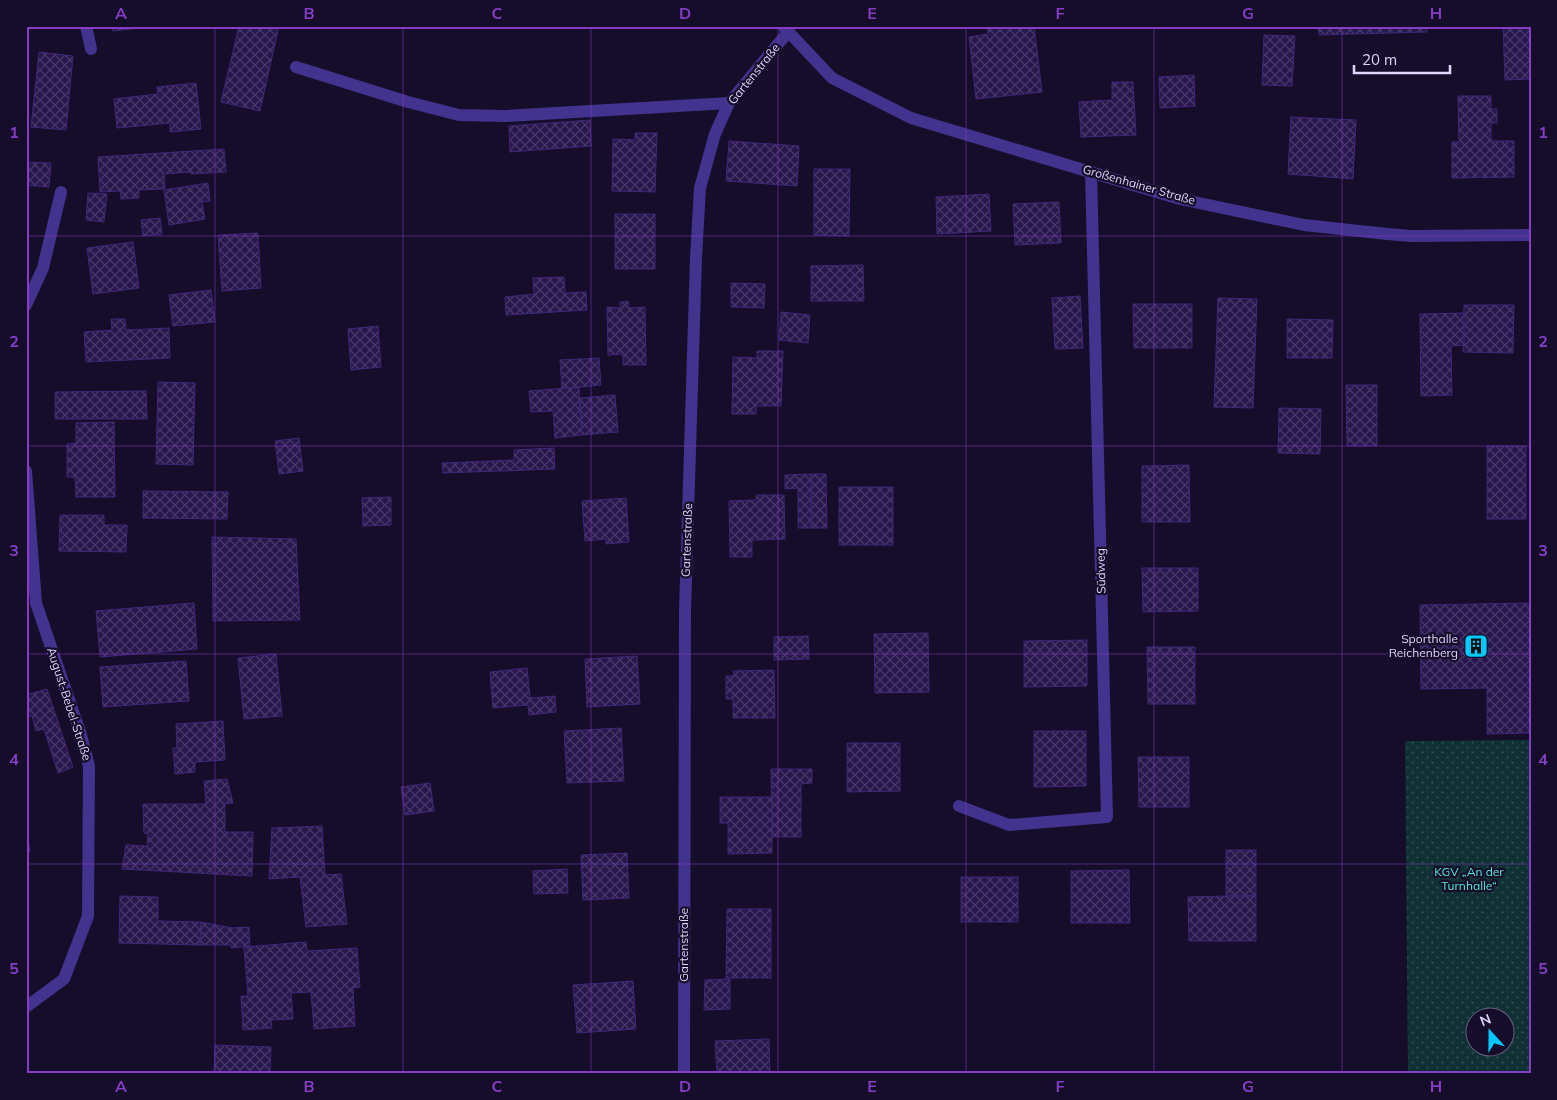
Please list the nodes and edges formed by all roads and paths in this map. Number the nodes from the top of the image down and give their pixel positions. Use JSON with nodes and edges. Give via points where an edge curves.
{"nodes":[{"id":1,"x":86,"y":26,"type":"edge"},
{"id":2,"x":785,"y":29,"type":"edge"},
{"id":3,"x":91,"y":50,"type":"dead end"},
{"id":4,"x":296,"y":67,"type":"dead end"},
{"id":5,"x":729,"y":103,"type":"junction"},
{"id":6,"x":1091,"y":172,"type":"junction"},
{"id":7,"x":61,"y":192,"type":"dead end"},
{"id":8,"x":1531,"y":235,"type":"edge"},
{"id":9,"x":26,"y":305,"type":"edge"},
{"id":10,"x":26,"y":471,"type":"edge"},
{"id":11,"x":959,"y":806,"type":"dead end"},
{"id":12,"x":26,"y":1007,"type":"edge"},
{"id":13,"x":684,"y":1074,"type":"edge"}],
"edges":[{"from":1,"to":3,"type":"street"},
{"from":2,"to":5,"type":"street","name":"Gartenstraße"},
{"from":2,"to":6,"type":"street","name":"Großenhainer Straße","via":[[832,78],[911,118]]},
{"from":4,"to":5,"type":"street","via":[[459,115],[506,116]]},
{"from":5,"to":13,"type":"street","name":"Gartenstraße","via":[[715,134],[700,188],[696,258],[684,611]]},
{"from":6,"to":8,"type":"street","name":"Großenhainer Straße","via":[[1180,199],[1304,225],[1411,236]]},
{"from":6,"to":11,"type":"street","name":"Südweg","via":[[1107,817],[1009,825]]},
{"from":7,"to":9,"type":"street","via":[[43,268]]},
{"from":10,"to":12,"type":"street","name":"August-Bebel-Straße","via":[[36,603],[81,735],[89,775],[88,916],[64,979]]}]}
